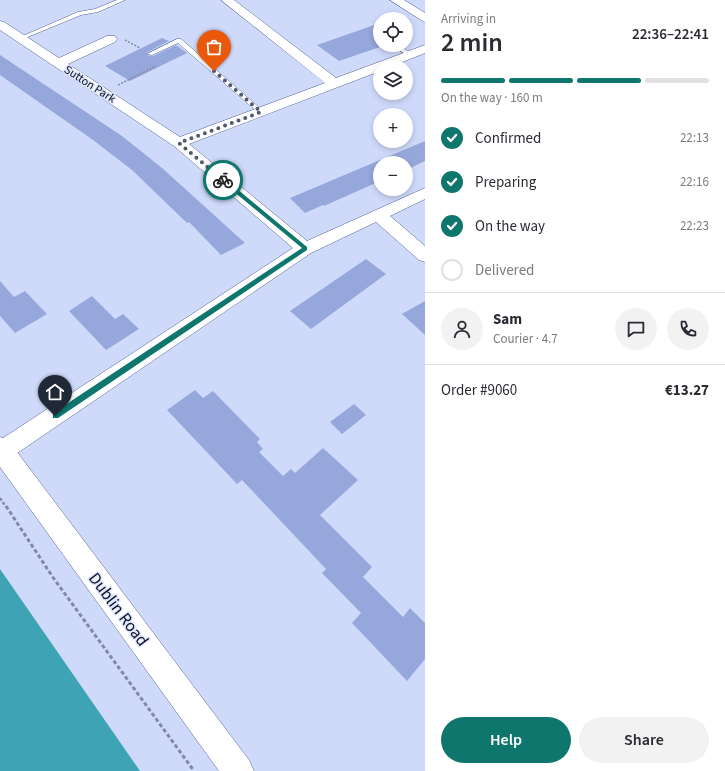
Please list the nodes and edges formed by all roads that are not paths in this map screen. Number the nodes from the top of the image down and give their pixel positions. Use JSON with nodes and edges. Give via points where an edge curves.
{"nodes":[{"id":1,"x":122,"y":0,"type":"edge"},
{"id":2,"x":226,"y":0,"type":"edge"},
{"id":3,"x":396,"y":0,"type":"edge"},
{"id":4,"x":425,"y":18,"type":"edge"},
{"id":5,"x":0,"y":25,"type":"edge"},
{"id":6,"x":21,"y":38,"type":"junction"},
{"id":7,"x":115,"y":38,"type":"road end"},
{"id":8,"x":425,"y":49,"type":"edge"},
{"id":9,"x":406,"y":52,"type":"edge"},
{"id":10,"x":150,"y":54,"type":"road end"},
{"id":11,"x":410,"y":55,"type":"junction"},
{"id":12,"x":59,"y":63,"type":"junction"},
{"id":13,"x":334,"y":83,"type":"junction"},
{"id":14,"x":261,"y":112,"type":"junction"},
{"id":15,"x":179,"y":143,"type":"junction"},
{"id":16,"x":425,"y":193,"type":"edge"},
{"id":17,"x":378,"y":215,"type":"junction"},
{"id":18,"x":305,"y":249,"type":"junction"},
{"id":19,"x":425,"y":256,"type":"edge"},
{"id":20,"x":1,"y":450,"type":"edge"},
{"id":21,"x":238,"y":771,"type":"edge"}],
"edges":[{"from":1,"to":6,"type":"lane","via":[[96,12],[80,13]]},
{"from":2,"to":13,"type":"street"},
{"from":3,"to":4,"type":"street"},
{"from":5,"to":6,"type":"street","name":"Sutton Park"},
{"from":6,"to":12,"type":"street","name":"Sutton Park"},
{"from":7,"to":12,"type":"street"},
{"from":8,"to":11,"type":"street"},
{"from":9,"to":11,"type":"lane"},
{"from":10,"to":14,"type":"lane","via":[[179,40]]},
{"from":11,"to":13,"type":"street"},
{"from":12,"to":15,"type":"street","name":"Sutton Park"},
{"from":13,"to":14,"type":"street"},
{"from":14,"to":15,"type":"street"},
{"from":15,"to":18,"type":"street","name":"Sutton Park"},
{"from":16,"to":17,"type":"street"},
{"from":17,"to":18,"type":"street"},
{"from":17,"to":19,"type":"street"},
{"from":18,"to":20,"type":"street"},
{"from":20,"to":21,"type":"main road","name":"Dublin Road"}]}
